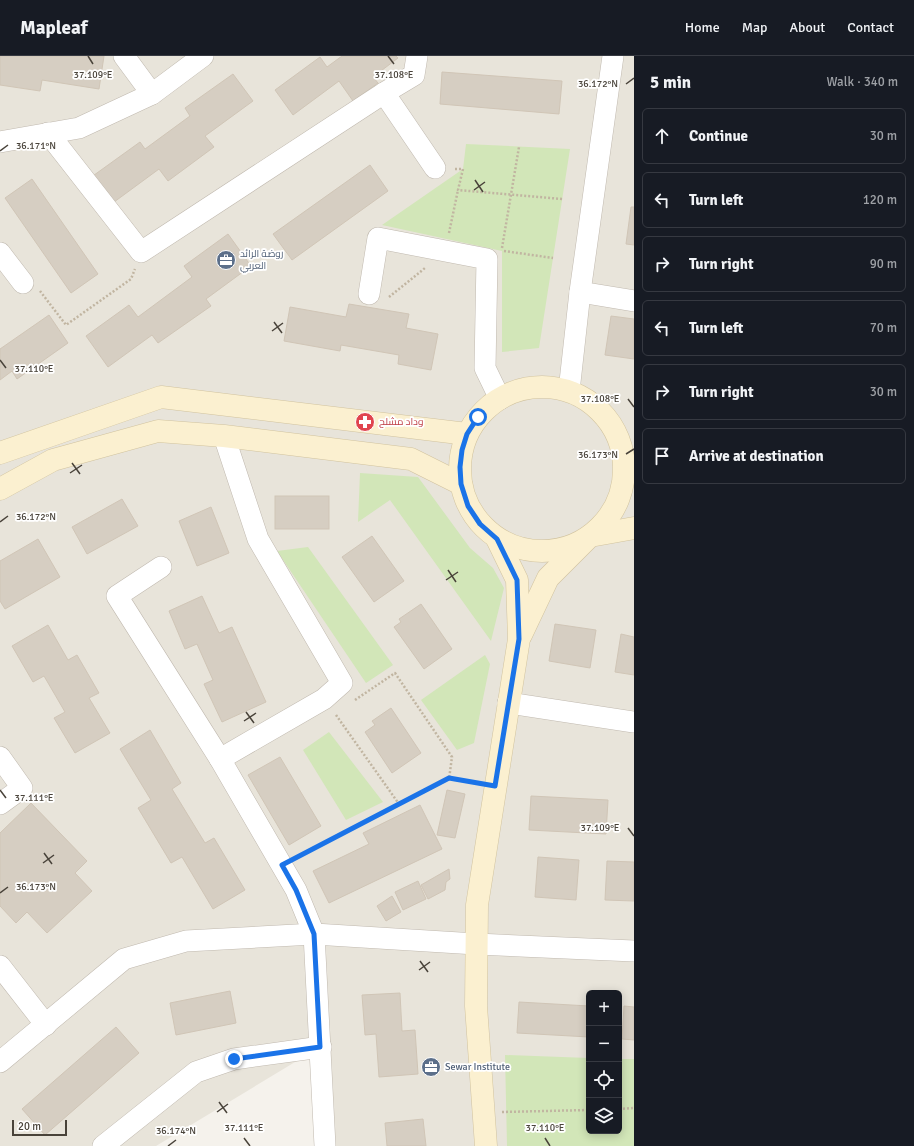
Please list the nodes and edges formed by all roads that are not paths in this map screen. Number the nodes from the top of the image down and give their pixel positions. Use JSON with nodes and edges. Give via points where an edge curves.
{"nodes":[{"id":1,"x":124,"y":56,"type":"edge"},
{"id":2,"x":203,"y":56,"type":"edge"},
{"id":3,"x":417,"y":56,"type":"edge"},
{"id":4,"x":613,"y":56,"type":"edge"},
{"id":5,"x":384,"y":93,"type":"junction"},
{"id":6,"x":152,"y":94,"type":"junction"},
{"id":7,"x":48,"y":133,"type":"junction"},
{"id":8,"x":0,"y":142,"type":"edge"},
{"id":9,"x":435,"y":168,"type":"road end"},
{"id":10,"x":0,"y":253,"type":"edge"},
{"id":11,"x":23,"y":283,"type":"road end"},
{"id":12,"x":580,"y":292,"type":"junction"},
{"id":13,"x":369,"y":294,"type":"road end"},
{"id":14,"x":634,"y":301,"type":"edge"},
{"id":15,"x":569,"y":391,"type":"junction"},
{"id":16,"x":500,"y":399,"type":"junction"},
{"id":17,"x":467,"y":434,"type":"junction"},
{"id":18,"x":224,"y":436,"type":"junction"},
{"id":19,"x":627,"y":443,"type":"edge"},
{"id":20,"x":0,"y":453,"type":"edge"},
{"id":21,"x":461,"y":484,"type":"junction"},
{"id":22,"x":0,"y":489,"type":"edge"},
{"id":23,"x":634,"y":508,"type":"edge"},
{"id":24,"x":611,"y":514,"type":"junction"},
{"id":25,"x":634,"y":528,"type":"edge"},
{"id":26,"x":590,"y":536,"type":"junction"},
{"id":27,"x":497,"y":539,"type":"junction"},
{"id":28,"x":161,"y":567,"type":"dead end"},
{"id":29,"x":519,"y":639,"type":"junction"},
{"id":30,"x":508,"y":703,"type":"junction"},
{"id":31,"x":634,"y":722,"type":"edge"},
{"id":32,"x":0,"y":758,"type":"edge"},
{"id":33,"x":220,"y":759,"type":"junction"},
{"id":34,"x":0,"y":804,"type":"edge"},
{"id":35,"x":314,"y":934,"type":"junction"},
{"id":36,"x":476,"y":944,"type":"junction"},
{"id":37,"x":634,"y":952,"type":"edge"},
{"id":38,"x":0,"y":966,"type":"edge"},
{"id":39,"x":46,"y":1024,"type":"junction"},
{"id":40,"x":320,"y":1047,"type":"junction"},
{"id":41,"x":0,"y":1062,"type":"edge"},
{"id":42,"x":103,"y":1146,"type":"edge"},
{"id":43,"x":325,"y":1146,"type":"edge"},
{"id":44,"x":486,"y":1146,"type":"edge"}],
"edges":[{"from":1,"to":6,"type":"street"},
{"from":2,"to":6,"type":"street"},
{"from":3,"to":5,"type":"street","via":[[414,75]]},
{"from":4,"to":12,"type":"street"},
{"from":5,"to":7,"type":"street","via":[[142,252]]},
{"from":5,"to":9,"type":"street"},
{"from":6,"to":7,"type":"street","via":[[80,128]]},
{"from":7,"to":8,"type":"street"},
{"from":10,"to":11,"type":"street"},
{"from":12,"to":14,"type":"street"},
{"from":12,"to":15,"type":"street"},
{"from":13,"to":16,"type":"street","via":[[378,238],[487,259],[485,368]]},
{"from":15,"to":16,"type":"street","via":[[550,386],[530,387]]},
{"from":15,"to":19,"type":"street","via":[[595,405]]},
{"from":16,"to":17,"type":"street","via":[[478,417]]},
{"from":17,"to":20,"type":"street","via":[[161,397]]},
{"from":17,"to":21,"type":"street","via":[[462,450]]},
{"from":18,"to":21,"type":"street","via":[[411,459]]},
{"from":18,"to":22,"type":"street","via":[[158,431],[53,460]]},
{"from":18,"to":33,"type":"street","via":[[258,539],[342,683],[324,699]]},
{"from":19,"to":24,"type":"street","via":[[620,498]]},
{"from":21,"to":27,"type":"street","via":[[468,506],[480,524]]},
{"from":23,"to":24,"type":"street"},
{"from":24,"to":26,"type":"street"},
{"from":25,"to":26,"type":"street"},
{"from":26,"to":27,"type":"street","via":[[568,547],[544,552],[520,549]]},
{"from":26,"to":29,"type":"street","via":[[548,578]]},
{"from":27,"to":29,"type":"street","via":[[517,580]]},
{"from":28,"to":33,"type":"street","via":[[117,596]]},
{"from":29,"to":30,"type":"street"},
{"from":30,"to":31,"type":"street"},
{"from":30,"to":36,"type":"street","via":[[477,905]]},
{"from":32,"to":34,"type":"street","via":[[22,788]]},
{"from":33,"to":35,"type":"street","via":[[296,890]]},
{"from":35,"to":36,"type":"street"},
{"from":35,"to":39,"type":"street","via":[[186,941],[124,960]]},
{"from":35,"to":40,"type":"street"},
{"from":36,"to":37,"type":"street"},
{"from":36,"to":44,"type":"street","via":[[476,1006]]},
{"from":38,"to":39,"type":"street"},
{"from":39,"to":41,"type":"street"},
{"from":40,"to":42,"type":"street","via":[[234,1059],[196,1072]]},
{"from":40,"to":43,"type":"street"}]}
